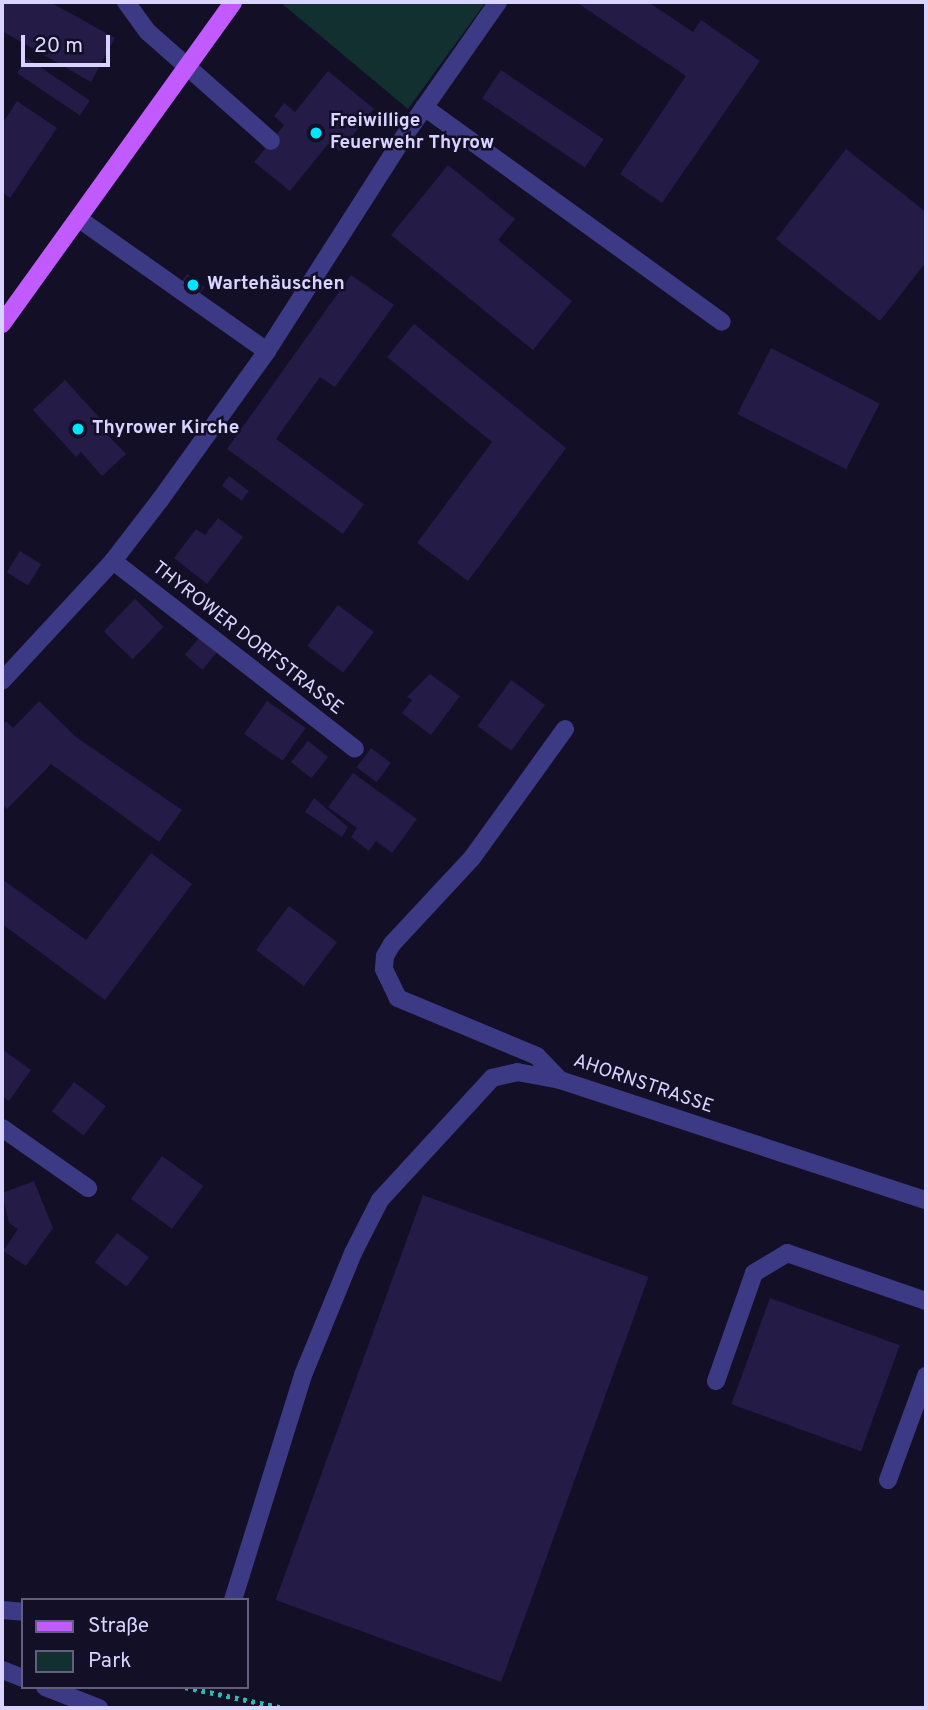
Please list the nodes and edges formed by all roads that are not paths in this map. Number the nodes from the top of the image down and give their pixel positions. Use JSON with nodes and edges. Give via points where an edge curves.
{"nodes":[{"id":1,"x":126,"y":2,"type":"edge"},
{"id":2,"x":233,"y":2,"type":"edge"},
{"id":3,"x":498,"y":2,"type":"edge"},
{"id":4,"x":185,"y":66,"type":"junction"},
{"id":5,"x":424,"y":107,"type":"junction"},
{"id":6,"x":271,"y":141,"type":"dead end"},
{"id":7,"x":79,"y":219,"type":"junction"},
{"id":8,"x":722,"y":322,"type":"dead end"},
{"id":9,"x":2,"y":324,"type":"edge"},
{"id":10,"x":267,"y":351,"type":"junction"},
{"id":11,"x":113,"y":561,"type":"junction"},
{"id":12,"x":2,"y":681,"type":"edge"},
{"id":13,"x":565,"y":729,"type":"dead end"},
{"id":14,"x":355,"y":749,"type":"dead end"},
{"id":15,"x":560,"y":1080,"type":"junction"},
{"id":16,"x":2,"y":1128,"type":"edge"},
{"id":17,"x":88,"y":1188,"type":"dead end"},
{"id":18,"x":926,"y":1200,"type":"edge"},
{"id":19,"x":926,"y":1301,"type":"edge"},
{"id":20,"x":926,"y":1376,"type":"edge"},
{"id":21,"x":716,"y":1381,"type":"dead end"},
{"id":22,"x":888,"y":1480,"type":"dead end"},
{"id":23,"x":234,"y":1598,"type":"edge"},
{"id":24,"x":2,"y":1610,"type":"edge"},
{"id":25,"x":21,"y":1612,"type":"edge"},
{"id":26,"x":2,"y":1670,"type":"edge"},
{"id":27,"x":21,"y":1677,"type":"edge"},
{"id":28,"x":51,"y":1689,"type":"edge"},
{"id":29,"x":99,"y":1708,"type":"edge"}],
"edges":[{"from":1,"to":4,"type":"street","via":[[148,32]]},
{"from":2,"to":4,"type":"main road"},
{"from":3,"to":5,"type":"street"},
{"from":4,"to":6,"type":"street"},
{"from":4,"to":7,"type":"main road"},
{"from":5,"to":8,"type":"street"},
{"from":5,"to":10,"type":"street"},
{"from":7,"to":9,"type":"main road"},
{"from":7,"to":10,"type":"street"},
{"from":10,"to":11,"type":"street"},
{"from":11,"to":12,"type":"street"},
{"from":11,"to":14,"type":"street","name":"THYROWER DORFSTRASSE"},
{"from":13,"to":15,"type":"street","name":"AHORNSTRASSE","via":[[472,858],[384,956],[384,969],[398,998],[537,1056]]},
{"from":15,"to":18,"type":"street","name":"AHORNSTRASSE"},
{"from":15,"to":23,"type":"street","via":[[517,1072],[492,1078],[380,1200],[303,1375]]},
{"from":16,"to":17,"type":"street"},
{"from":19,"to":21,"type":"street","via":[[787,1252],[754,1273]]},
{"from":20,"to":22,"type":"street"},
{"from":24,"to":25,"type":"street"},
{"from":26,"to":27,"type":"street"},
{"from":28,"to":29,"type":"street"}]}
